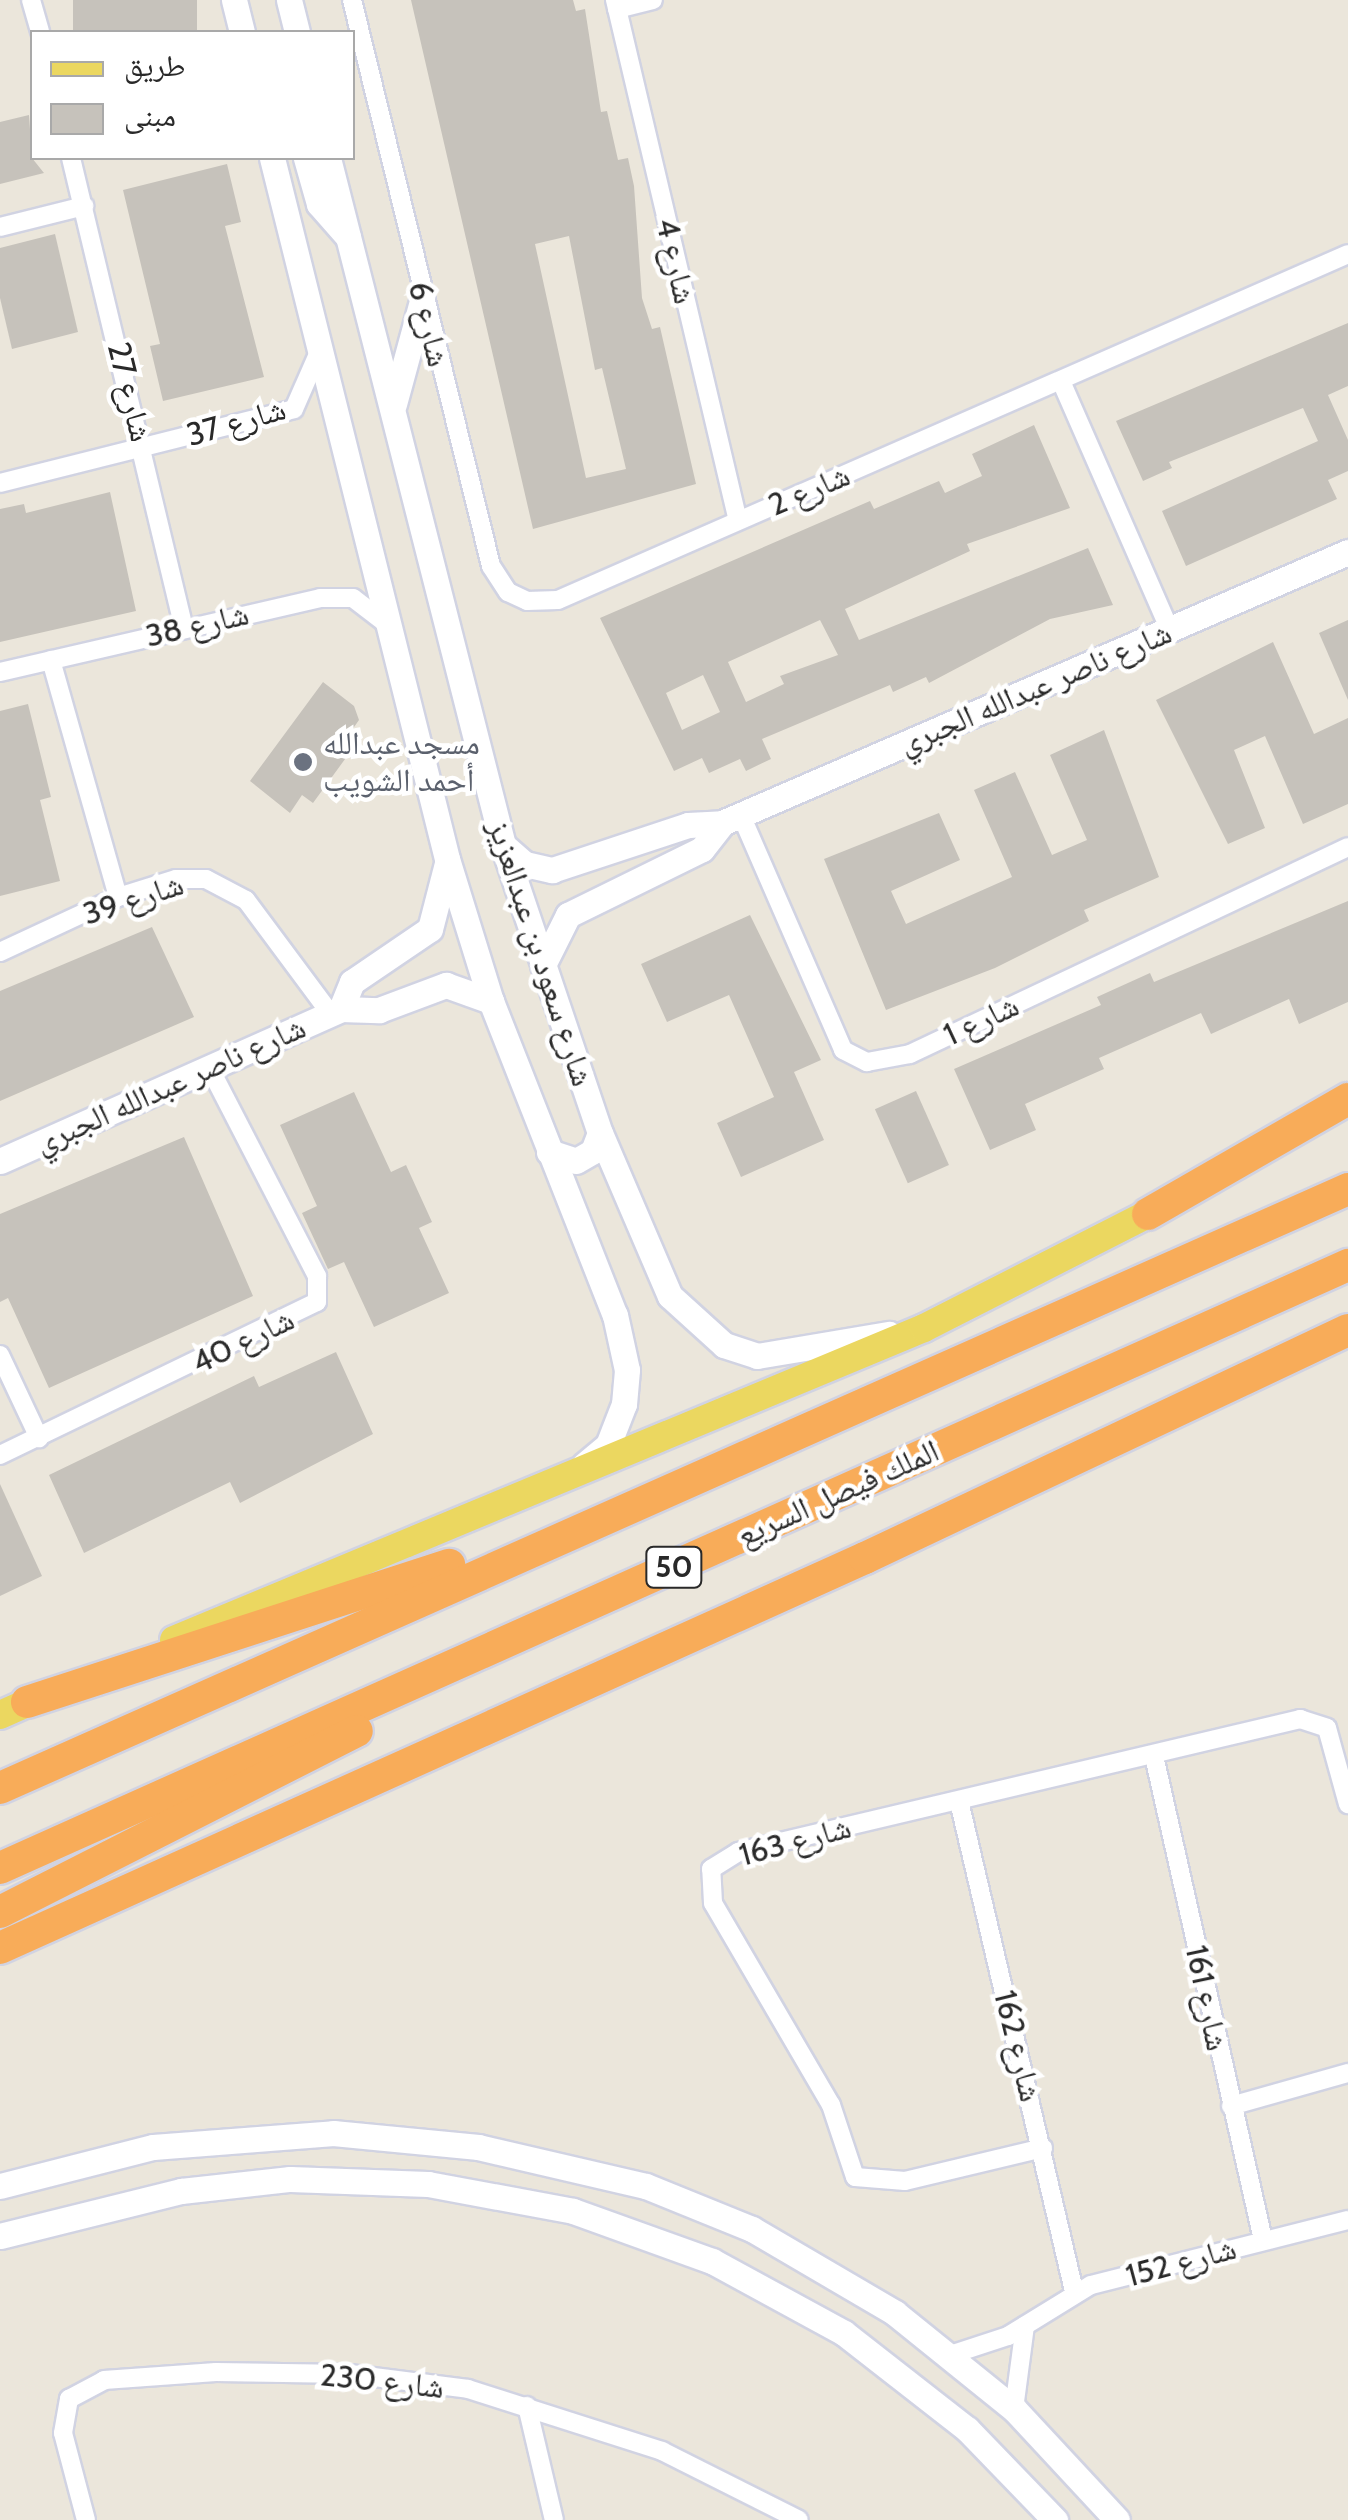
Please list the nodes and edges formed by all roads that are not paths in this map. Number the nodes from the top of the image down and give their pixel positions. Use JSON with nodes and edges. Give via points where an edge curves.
{"nodes":[{"id":1,"x":31,"y":0,"type":"edge"},
{"id":2,"x":234,"y":0,"type":"edge"},
{"id":3,"x":352,"y":0,"type":"edge"},
{"id":4,"x":653,"y":0,"type":"edge"},
{"id":5,"x":616,"y":4,"type":"edge"},
{"id":6,"x":39,"y":30,"type":"edge"},
{"id":7,"x":242,"y":30,"type":"edge"},
{"id":8,"x":72,"y":160,"type":"edge"},
{"id":9,"x":272,"y":160,"type":"edge"},
{"id":10,"x":307,"y":160,"type":"edge"},
{"id":11,"x":329,"y":160,"type":"edge"},
{"id":12,"x":84,"y":206,"type":"junction"},
{"id":13,"x":0,"y":227,"type":"edge"},
{"id":14,"x":348,"y":237,"type":"junction"},
{"id":15,"x":1348,"y":254,"type":"edge"},
{"id":16,"x":422,"y":301,"type":"junction"},
{"id":17,"x":319,"y":351,"type":"junction"},
{"id":18,"x":1061,"y":381,"type":"junction"},
{"id":19,"x":392,"y":414,"type":"junction"},
{"id":20,"x":144,"y":448,"type":"junction"},
{"id":21,"x":0,"y":483,"type":"edge"},
{"id":22,"x":738,"y":521,"type":"junction"},
{"id":23,"x":1348,"y":552,"type":"edge"},
{"id":24,"x":558,"y":600,"type":"joint"},
{"id":25,"x":388,"y":625,"type":"junction"},
{"id":26,"x":184,"y":626,"type":"junction"},
{"id":27,"x":1170,"y":631,"type":"junction"},
{"id":28,"x":51,"y":660,"type":"junction"},
{"id":29,"x":0,"y":672,"type":"edge"},
{"id":30,"x":731,"y":819,"type":"junction"},
{"id":31,"x":503,"y":845,"type":"junction"},
{"id":32,"x":1348,"y":847,"type":"edge"},
{"id":33,"x":447,"y":859,"type":"junction"},
{"id":34,"x":118,"y":898,"type":"junction"},
{"id":35,"x":0,"y":952,"type":"edge"},
{"id":36,"x":543,"y":966,"type":"junction"},
{"id":37,"x":491,"y":1001,"type":"junction"},
{"id":38,"x":336,"y":1011,"type":"junction"},
{"id":39,"x":209,"y":1067,"type":"junction"},
{"id":40,"x":1348,"y":1100,"type":"edge"},
{"id":41,"x":1348,"y":1118,"type":"edge"},
{"id":42,"x":600,"y":1134,"type":"junction"},
{"id":43,"x":549,"y":1152,"type":"junction"},
{"id":44,"x":0,"y":1161,"type":"edge"},
{"id":45,"x":1348,"y":1189,"type":"edge"},
{"id":46,"x":1148,"y":1214,"type":"junction"},
{"id":47,"x":1348,"y":1265,"type":"edge"},
{"id":48,"x":924,"y":1328,"type":"junction"},
{"id":49,"x":1348,"y":1330,"type":"edge"},
{"id":50,"x":0,"y":1355,"type":"edge"},
{"id":51,"x":39,"y":1438,"type":"junction"},
{"id":52,"x":0,"y":1455,"type":"edge"},
{"id":53,"x":574,"y":1473,"type":"junction"},
{"id":54,"x":600,"y":1516,"type":"junction"},
{"id":55,"x":492,"y":1648,"type":"junction"},
{"id":56,"x":14,"y":1708,"type":"edge"},
{"id":57,"x":1154,"y":1756,"type":"junction"},
{"id":58,"x":0,"y":1788,"type":"edge"},
{"id":59,"x":959,"y":1801,"type":"junction"},
{"id":60,"x":1348,"y":1804,"type":"edge"},
{"id":61,"x":0,"y":1868,"type":"edge"},
{"id":62,"x":0,"y":1912,"type":"edge"},
{"id":63,"x":0,"y":1948,"type":"edge"},
{"id":64,"x":1348,"y":2073,"type":"edge"},
{"id":65,"x":1231,"y":2106,"type":"junction"},
{"id":66,"x":1043,"y":2148,"type":"junction"},
{"id":67,"x":0,"y":2186,"type":"edge"},
{"id":68,"x":1348,"y":2220,"type":"edge"},
{"id":69,"x":0,"y":2236,"type":"edge"},
{"id":70,"x":1263,"y":2240,"type":"junction"},
{"id":71,"x":1074,"y":2291,"type":"junction"},
{"id":72,"x":1024,"y":2326,"type":"junction"},
{"id":73,"x":950,"y":2354,"type":"junction"},
{"id":74,"x":527,"y":2406,"type":"junction"},
{"id":75,"x":1014,"y":2408,"type":"junction"},
{"id":76,"x":86,"y":2520,"type":"edge"},
{"id":77,"x":554,"y":2520,"type":"edge"},
{"id":78,"x":799,"y":2520,"type":"edge"},
{"id":79,"x":1056,"y":2520,"type":"edge"},
{"id":80,"x":1117,"y":2520,"type":"edge"}],
"edges":[{"from":1,"to":6,"type":"street"},
{"from":2,"to":7,"type":"street"},
{"from":3,"to":16,"type":"street","name":"شارع 6"},
{"from":4,"to":5,"type":"street"},
{"from":5,"to":22,"type":"street","name":"شارع 4"},
{"from":8,"to":12,"type":"street","name":"شارع 27"},
{"from":9,"to":17,"type":"street","name":"شارع سعود بن عبدالعزيز"},
{"from":10,"to":14,"type":"street","via":[[319,204]]},
{"from":11,"to":14,"type":"street","name":"شارع سعود بن عبدالعزيز"},
{"from":12,"to":13,"type":"street"},
{"from":12,"to":20,"type":"street","name":"شارع 27"},
{"from":14,"to":19,"type":"street","name":"شارع سعود بن عبدالعزيز"},
{"from":15,"to":18,"type":"street","name":"شارع 2"},
{"from":16,"to":19,"type":"street"},
{"from":16,"to":24,"type":"street","name":"شارع 6","via":[[495,576],[517,597]]},
{"from":17,"to":20,"type":"street","name":"شارع 37","via":[[294,409]]},
{"from":17,"to":25,"type":"street","name":"شارع سعود بن عبدالعزيز"},
{"from":18,"to":22,"type":"street","name":"شارع 2"},
{"from":18,"to":27,"type":"street"},
{"from":19,"to":31,"type":"street","name":"شارع سعود بن عبدالعزيز"},
{"from":20,"to":21,"type":"street","name":"شارع 37"},
{"from":20,"to":26,"type":"street","name":"شارع 27"},
{"from":22,"to":24,"type":"street","name":"شارع 2"},
{"from":23,"to":27,"type":"street","name":"شارع ناصر عبدالله الجبري"},
{"from":25,"to":26,"type":"street","name":"شارع 38","via":[[338,596]]},
{"from":25,"to":33,"type":"street","name":"شارع سعود بن عبدالعزيز"},
{"from":26,"to":28,"type":"street","name":"شارع 38"},
{"from":27,"to":30,"type":"street","name":"شارع ناصر عبدالله الجبري"},
{"from":28,"to":29,"type":"street","name":"شارع 38"},
{"from":28,"to":34,"type":"street"},
{"from":30,"to":31,"type":"street","name":"شارع ناصر عبدالله الجبري","via":[[688,825],[552,870],[525,864]]},
{"from":30,"to":32,"type":"street","name":"شارع 1","via":[[843,1050],[867,1062],[910,1054]]},
{"from":30,"to":36,"type":"street","name":"شارع ناصر عبدالله الجبري","via":[[702,850],[568,916]]},
{"from":31,"to":36,"type":"street","name":"شارع سعود بن عبدالعزيز"},
{"from":33,"to":37,"type":"street","name":"شارع سعود بن عبدالعزيز"},
{"from":33,"to":38,"type":"street","name":"شارع ناصر عبدالله الجبري","via":[[430,930],[352,982]]},
{"from":34,"to":35,"type":"street","name":"شارع 39"},
{"from":34,"to":38,"type":"street","name":"شارع 39","via":[[190,877],[234,890]]},
{"from":36,"to":42,"type":"street","name":"شارع سعود بن عبدالعزيز"},
{"from":37,"to":38,"type":"street","name":"شارع ناصر عبدالله الجبري","via":[[446,985],[379,1010]]},
{"from":37,"to":43,"type":"street","name":"شارع سعود بن عبدالعزيز"},
{"from":38,"to":39,"type":"street","name":"شارع ناصر عبدالله الجبري"},
{"from":39,"to":44,"type":"street","name":"شارع ناصر عبدالله الجبري"},
{"from":39,"to":51,"type":"street","name":"شارع 40","via":[[316,1276],[317,1302]]},
{"from":40,"to":46,"type":"highway"},
{"from":41,"to":46,"type":"highway"},
{"from":42,"to":43,"type":"street","via":[[593,1151],[576,1161]]},
{"from":42,"to":48,"type":"street","name":"شارع سعود بن عبدالعزيز","via":[[670,1296],[724,1345],[756,1356]]},
{"from":43,"to":53,"type":"street","name":"شارع سعود بن عبدالعزيز","via":[[615,1314],[627,1370],[608,1446]]},
{"from":45,"to":54,"type":"highway","number":"50"},
{"from":46,"to":48,"type":"main road"},
{"from":47,"to":55,"type":"highway","name":"الملك فيصل السريع","number":"50"},
{"from":48,"to":53,"type":"main road"},
{"from":49,"to":63,"type":"highway","via":[[848,1566]]},
{"from":50,"to":51,"type":"street"},
{"from":51,"to":52,"type":"street","name":"شارع 40"},
{"from":53,"to":56,"type":"main road"},
{"from":54,"to":56,"type":"highway"},
{"from":54,"to":58,"type":"highway","number":"50"},
{"from":55,"to":61,"type":"highway","name":"الملك فيصل السريع","number":"50"},
{"from":55,"to":62,"type":"highway","via":[[408,1704]]},
{"from":57,"to":59,"type":"street","name":"شارع 163"},
{"from":57,"to":60,"type":"street","name":"شارع 163","via":[[1300,1719],[1327,1728]]},
{"from":57,"to":65,"type":"street","name":"شارع 161"},
{"from":59,"to":66,"type":"street","name":"شارع 162"},
{"from":59,"to":66,"type":"street","name":"شارع 163","via":[[738,1852],[710,1869],[713,1903],[831,2105],[855,2177],[905,2182]]},
{"from":64,"to":65,"type":"street"},
{"from":65,"to":70,"type":"street","name":"شارع 161"},
{"from":66,"to":71,"type":"street","name":"شارع 162"},
{"from":67,"to":73,"type":"street","via":[[153,2148],[288,2133],[430,2140],[535,2156],[646,2186],[752,2228],[850,2283]]},
{"from":68,"to":70,"type":"street","name":"شارع 152"},
{"from":69,"to":79,"type":"street","via":[[181,2191],[290,2179],[428,2184],[573,2211],[712,2261],[844,2333],[968,2429]]},
{"from":70,"to":71,"type":"street","name":"شارع 152"},
{"from":71,"to":72,"type":"street","name":"شارع 152"},
{"from":72,"to":73,"type":"street","name":"شارع 152"},
{"from":72,"to":75,"type":"street"},
{"from":73,"to":75,"type":"street"},
{"from":74,"to":76,"type":"street","name":"شارع 230","via":[[350,2374],[104,2380],[69,2399],[64,2433]]},
{"from":74,"to":77,"type":"street"},
{"from":74,"to":78,"type":"street","name":"شارع 230","via":[[662,2451]]},
{"from":75,"to":80,"type":"street"}]}
